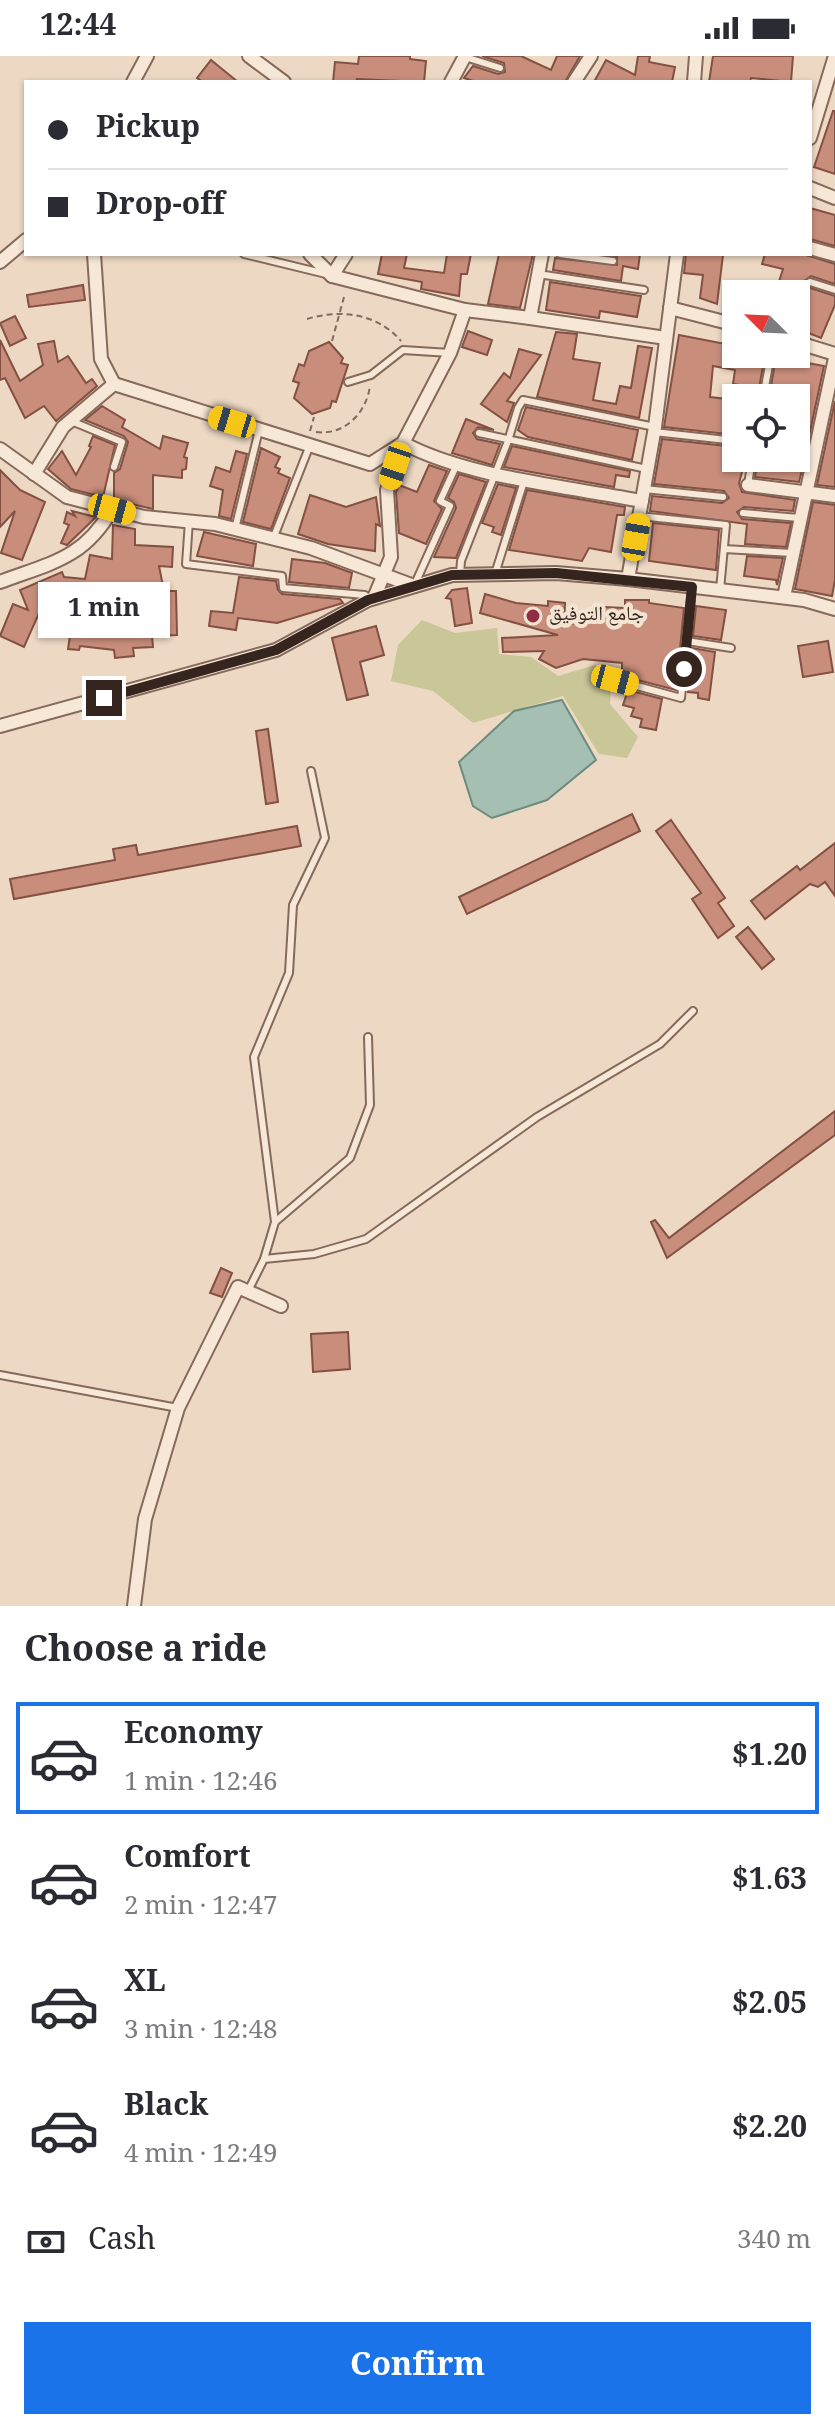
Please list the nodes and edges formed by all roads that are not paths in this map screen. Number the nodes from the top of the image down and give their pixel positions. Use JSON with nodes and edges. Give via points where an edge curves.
{"nodes":[{"id":1,"x":147,"y":56,"type":"edge"},
{"id":2,"x":249,"y":56,"type":"edge"},
{"id":3,"x":465,"y":56,"type":"edge"},
{"id":4,"x":591,"y":56,"type":"edge"},
{"id":5,"x":696,"y":56,"type":"edge"},
{"id":6,"x":823,"y":56,"type":"edge"},
{"id":7,"x":835,"y":59,"type":"edge"},
{"id":8,"x":500,"y":68,"type":"dead end"},
{"id":9,"x":134,"y":80,"type":"edge"},
{"id":10,"x":281,"y":80,"type":"edge"},
{"id":11,"x":452,"y":80,"type":"edge"},
{"id":12,"x":575,"y":80,"type":"edge"},
{"id":13,"x":694,"y":80,"type":"edge"},
{"id":14,"x":812,"y":132,"type":"edge"},
{"id":15,"x":812,"y":189,"type":"edge"},
{"id":16,"x":835,"y":198,"type":"edge"},
{"id":17,"x":24,"y":242,"type":"edge"},
{"id":18,"x":812,"y":249,"type":"edge"},
{"id":19,"x":835,"y":255,"type":"edge"},
{"id":20,"x":94,"y":256,"type":"edge"},
{"id":21,"x":252,"y":256,"type":"edge"},
{"id":22,"x":312,"y":256,"type":"edge"},
{"id":23,"x":345,"y":256,"type":"edge"},
{"id":24,"x":542,"y":256,"type":"edge"},
{"id":25,"x":575,"y":256,"type":"edge"},
{"id":26,"x":677,"y":256,"type":"edge"},
{"id":27,"x":613,"y":261,"type":"dead end"},
{"id":28,"x":0,"y":262,"type":"edge"},
{"id":29,"x":538,"y":274,"type":"junction"},
{"id":30,"x":332,"y":276,"type":"junction"},
{"id":31,"x":810,"y":282,"type":"dead end"},
{"id":32,"x":644,"y":290,"type":"dead end"},
{"id":33,"x":835,"y":290,"type":"edge"},
{"id":34,"x":670,"y":308,"type":"junction"},
{"id":35,"x":465,"y":310,"type":"junction"},
{"id":36,"x":530,"y":318,"type":"junction"},
{"id":37,"x":722,"y":321,"type":"edge"},
{"id":38,"x":666,"y":338,"type":"junction"},
{"id":39,"x":810,"y":347,"type":"edge"},
{"id":40,"x":450,"y":353,"type":"junction"},
{"id":41,"x":835,"y":356,"type":"edge"},
{"id":42,"x":348,"y":382,"type":"dead end"},
{"id":43,"x":114,"y":384,"type":"junction"},
{"id":44,"x":71,"y":421,"type":"junction"},
{"id":45,"x":655,"y":429,"type":"junction"},
{"id":46,"x":259,"y":430,"type":"junction"},
{"id":47,"x":479,"y":433,"type":"dead end"},
{"id":48,"x":722,"y":439,"type":"edge"},
{"id":49,"x":508,"y":441,"type":"junction"},
{"id":50,"x":403,"y":443,"type":"junction"},
{"id":51,"x":310,"y":445,"type":"junction"},
{"id":52,"x":1,"y":452,"type":"edge"},
{"id":53,"x":810,"y":461,"type":"edge"},
{"id":54,"x":814,"y":462,"type":"junction"},
{"id":55,"x":457,"y":464,"type":"junction"},
{"id":56,"x":114,"y":467,"type":"dead end"},
{"id":57,"x":647,"y":469,"type":"junction"},
{"id":58,"x":750,"y":472,"type":"edge"},
{"id":59,"x":494,"y":473,"type":"junction"},
{"id":60,"x":34,"y":474,"type":"junction"},
{"id":61,"x":525,"y":478,"type":"junction"},
{"id":62,"x":748,"y":485,"type":"joint"},
{"id":63,"x":808,"y":492,"type":"junction"},
{"id":64,"x":643,"y":495,"type":"junction"},
{"id":65,"x":835,"y":496,"type":"edge"},
{"id":66,"x":723,"y":497,"type":"dead end"},
{"id":67,"x":112,"y":509,"type":"junction"},
{"id":68,"x":743,"y":513,"type":"dead end"},
{"id":69,"x":639,"y":516,"type":"junction"},
{"id":70,"x":802,"y":519,"type":"junction"},
{"id":71,"x":189,"y":521,"type":"junction"},
{"id":72,"x":235,"y":529,"type":"junction"},
{"id":73,"x":273,"y":539,"type":"junction"},
{"id":74,"x":724,"y":549,"type":"junction"},
{"id":75,"x":795,"y":553,"type":"junction"},
{"id":76,"x":495,"y":574,"type":"junction"},
{"id":77,"x":383,"y":575,"type":"junction"},
{"id":78,"x":460,"y":575,"type":"junction"},
{"id":79,"x":628,"y":579,"type":"junction"},
{"id":80,"x":0,"y":582,"type":"edge"},
{"id":81,"x":414,"y":586,"type":"junction"},
{"id":82,"x":692,"y":587,"type":"junction"},
{"id":83,"x":720,"y":590,"type":"junction"},
{"id":84,"x":784,"y":597,"type":"junction"},
{"id":85,"x":371,"y":599,"type":"junction"},
{"id":86,"x":835,"y":609,"type":"edge"},
{"id":87,"x":687,"y":641,"type":"junction"},
{"id":88,"x":731,"y":648,"type":"dead end"},
{"id":89,"x":615,"y":680,"type":"dead end"},
{"id":90,"x":0,"y":726,"type":"edge"},
{"id":91,"x":311,"y":771,"type":"dead end"},
{"id":92,"x":693,"y":1011,"type":"dead end"},
{"id":93,"x":368,"y":1037,"type":"dead end"},
{"id":94,"x":275,"y":1222,"type":"junction"},
{"id":95,"x":264,"y":1259,"type":"junction"},
{"id":96,"x":249,"y":1289,"type":"junction"},
{"id":97,"x":281,"y":1306,"type":"dead end"},
{"id":98,"x":0,"y":1375,"type":"edge"},
{"id":99,"x":178,"y":1408,"type":"junction"},
{"id":100,"x":134,"y":1606,"type":"edge"}],
"edges":[{"from":1,"to":9,"type":"street"},
{"from":2,"to":10,"type":"street"},
{"from":3,"to":8,"type":"lane"},
{"from":3,"to":11,"type":"street"},
{"from":4,"to":12,"type":"street"},
{"from":5,"to":13,"type":"street"},
{"from":6,"to":7,"type":"street"},
{"from":7,"to":14,"type":"street"},
{"from":15,"to":16,"type":"street"},
{"from":17,"to":28,"type":"street"},
{"from":18,"to":19,"type":"street"},
{"from":20,"to":43,"type":"street","via":[[101,359]]},
{"from":21,"to":30,"type":"lane"},
{"from":22,"to":30,"type":"street"},
{"from":23,"to":30,"type":"street"},
{"from":24,"to":29,"type":"street"},
{"from":25,"to":27,"type":"lane"},
{"from":26,"to":34,"type":"street"},
{"from":29,"to":32,"type":"lane"},
{"from":29,"to":36,"type":"street"},
{"from":30,"to":35,"type":"street"},
{"from":31,"to":33,"type":"lane"},
{"from":34,"to":37,"type":"street"},
{"from":34,"to":38,"type":"street"},
{"from":35,"to":36,"type":"street"},
{"from":35,"to":40,"type":"street"},
{"from":36,"to":38,"type":"street"},
{"from":38,"to":45,"type":"street"},
{"from":39,"to":41,"type":"street"},
{"from":40,"to":42,"type":"lane","via":[[409,350],[371,375]]},
{"from":40,"to":50,"type":"street"},
{"from":41,"to":54,"type":"street"},
{"from":43,"to":44,"type":"street"},
{"from":43,"to":46,"type":"street"},
{"from":44,"to":56,"type":"lane","via":[[122,442]]},
{"from":44,"to":60,"type":"street"},
{"from":45,"to":48,"type":"lane"},
{"from":45,"to":49,"type":"lane","via":[[523,400]]},
{"from":45,"to":57,"type":"street"},
{"from":46,"to":51,"type":"street"},
{"from":46,"to":72,"type":"lane"},
{"from":47,"to":49,"type":"lane"},
{"from":49,"to":57,"type":"lane"},
{"from":49,"to":59,"type":"lane"},
{"from":50,"to":51,"type":"street","via":[[370,464]]},
{"from":50,"to":55,"type":"street"},
{"from":50,"to":77,"type":"street","via":[[387,490],[391,557]]},
{"from":51,"to":73,"type":"lane"},
{"from":52,"to":60,"type":"street"},
{"from":53,"to":54,"type":"lane"},
{"from":54,"to":63,"type":"street"},
{"from":55,"to":59,"type":"street"},
{"from":55,"to":81,"type":"lane","via":[[440,501],[450,506]]},
{"from":57,"to":64,"type":"street"},
{"from":58,"to":62,"type":"lane"},
{"from":59,"to":61,"type":"street"},
{"from":59,"to":78,"type":"lane"},
{"from":60,"to":67,"type":"street","via":[[67,497]]},
{"from":61,"to":64,"type":"street"},
{"from":61,"to":76,"type":"lane"},
{"from":62,"to":63,"type":"street"},
{"from":63,"to":65,"type":"street"},
{"from":63,"to":70,"type":"street"},
{"from":64,"to":66,"type":"lane"},
{"from":64,"to":69,"type":"street"},
{"from":67,"to":71,"type":"street"},
{"from":67,"to":80,"type":"street","via":[[98,534],[74,553]]},
{"from":68,"to":70,"type":"lane"},
{"from":69,"to":74,"type":"lane","via":[[726,525]]},
{"from":69,"to":79,"type":"street"},
{"from":70,"to":75,"type":"street"},
{"from":71,"to":72,"type":"street"},
{"from":71,"to":85,"type":"lane","via":[[186,564],[282,576],[283,588]]},
{"from":72,"to":73,"type":"street"},
{"from":73,"to":77,"type":"street"},
{"from":74,"to":75,"type":"lane"},
{"from":74,"to":83,"type":"lane"},
{"from":75,"to":84,"type":"street"},
{"from":76,"to":78,"type":"street"},
{"from":76,"to":79,"type":"street"},
{"from":77,"to":81,"type":"street"},
{"from":77,"to":85,"type":"street"},
{"from":78,"to":81,"type":"street"},
{"from":79,"to":82,"type":"street"},
{"from":81,"to":85,"type":"street"},
{"from":82,"to":83,"type":"street"},
{"from":82,"to":87,"type":"lane"},
{"from":83,"to":84,"type":"street"},
{"from":84,"to":86,"type":"street"},
{"from":85,"to":90,"type":"street","via":[[276,650]]},
{"from":87,"to":88,"type":"lane"},
{"from":87,"to":89,"type":"lane","via":[[681,698]]},
{"from":91,"to":94,"type":"lane","via":[[325,838],[293,905],[289,973],[254,1057]]},
{"from":92,"to":95,"type":"lane","via":[[660,1044],[537,1117],[366,1239],[314,1254]]},
{"from":93,"to":94,"type":"lane","via":[[370,1105],[350,1158]]},
{"from":94,"to":95,"type":"lane"},
{"from":95,"to":96,"type":"lane"},
{"from":96,"to":97,"type":"street"},
{"from":96,"to":99,"type":"street","via":[[238,1287]]},
{"from":98,"to":99,"type":"lane"},
{"from":99,"to":100,"type":"street","via":[[145,1519]]}]}
